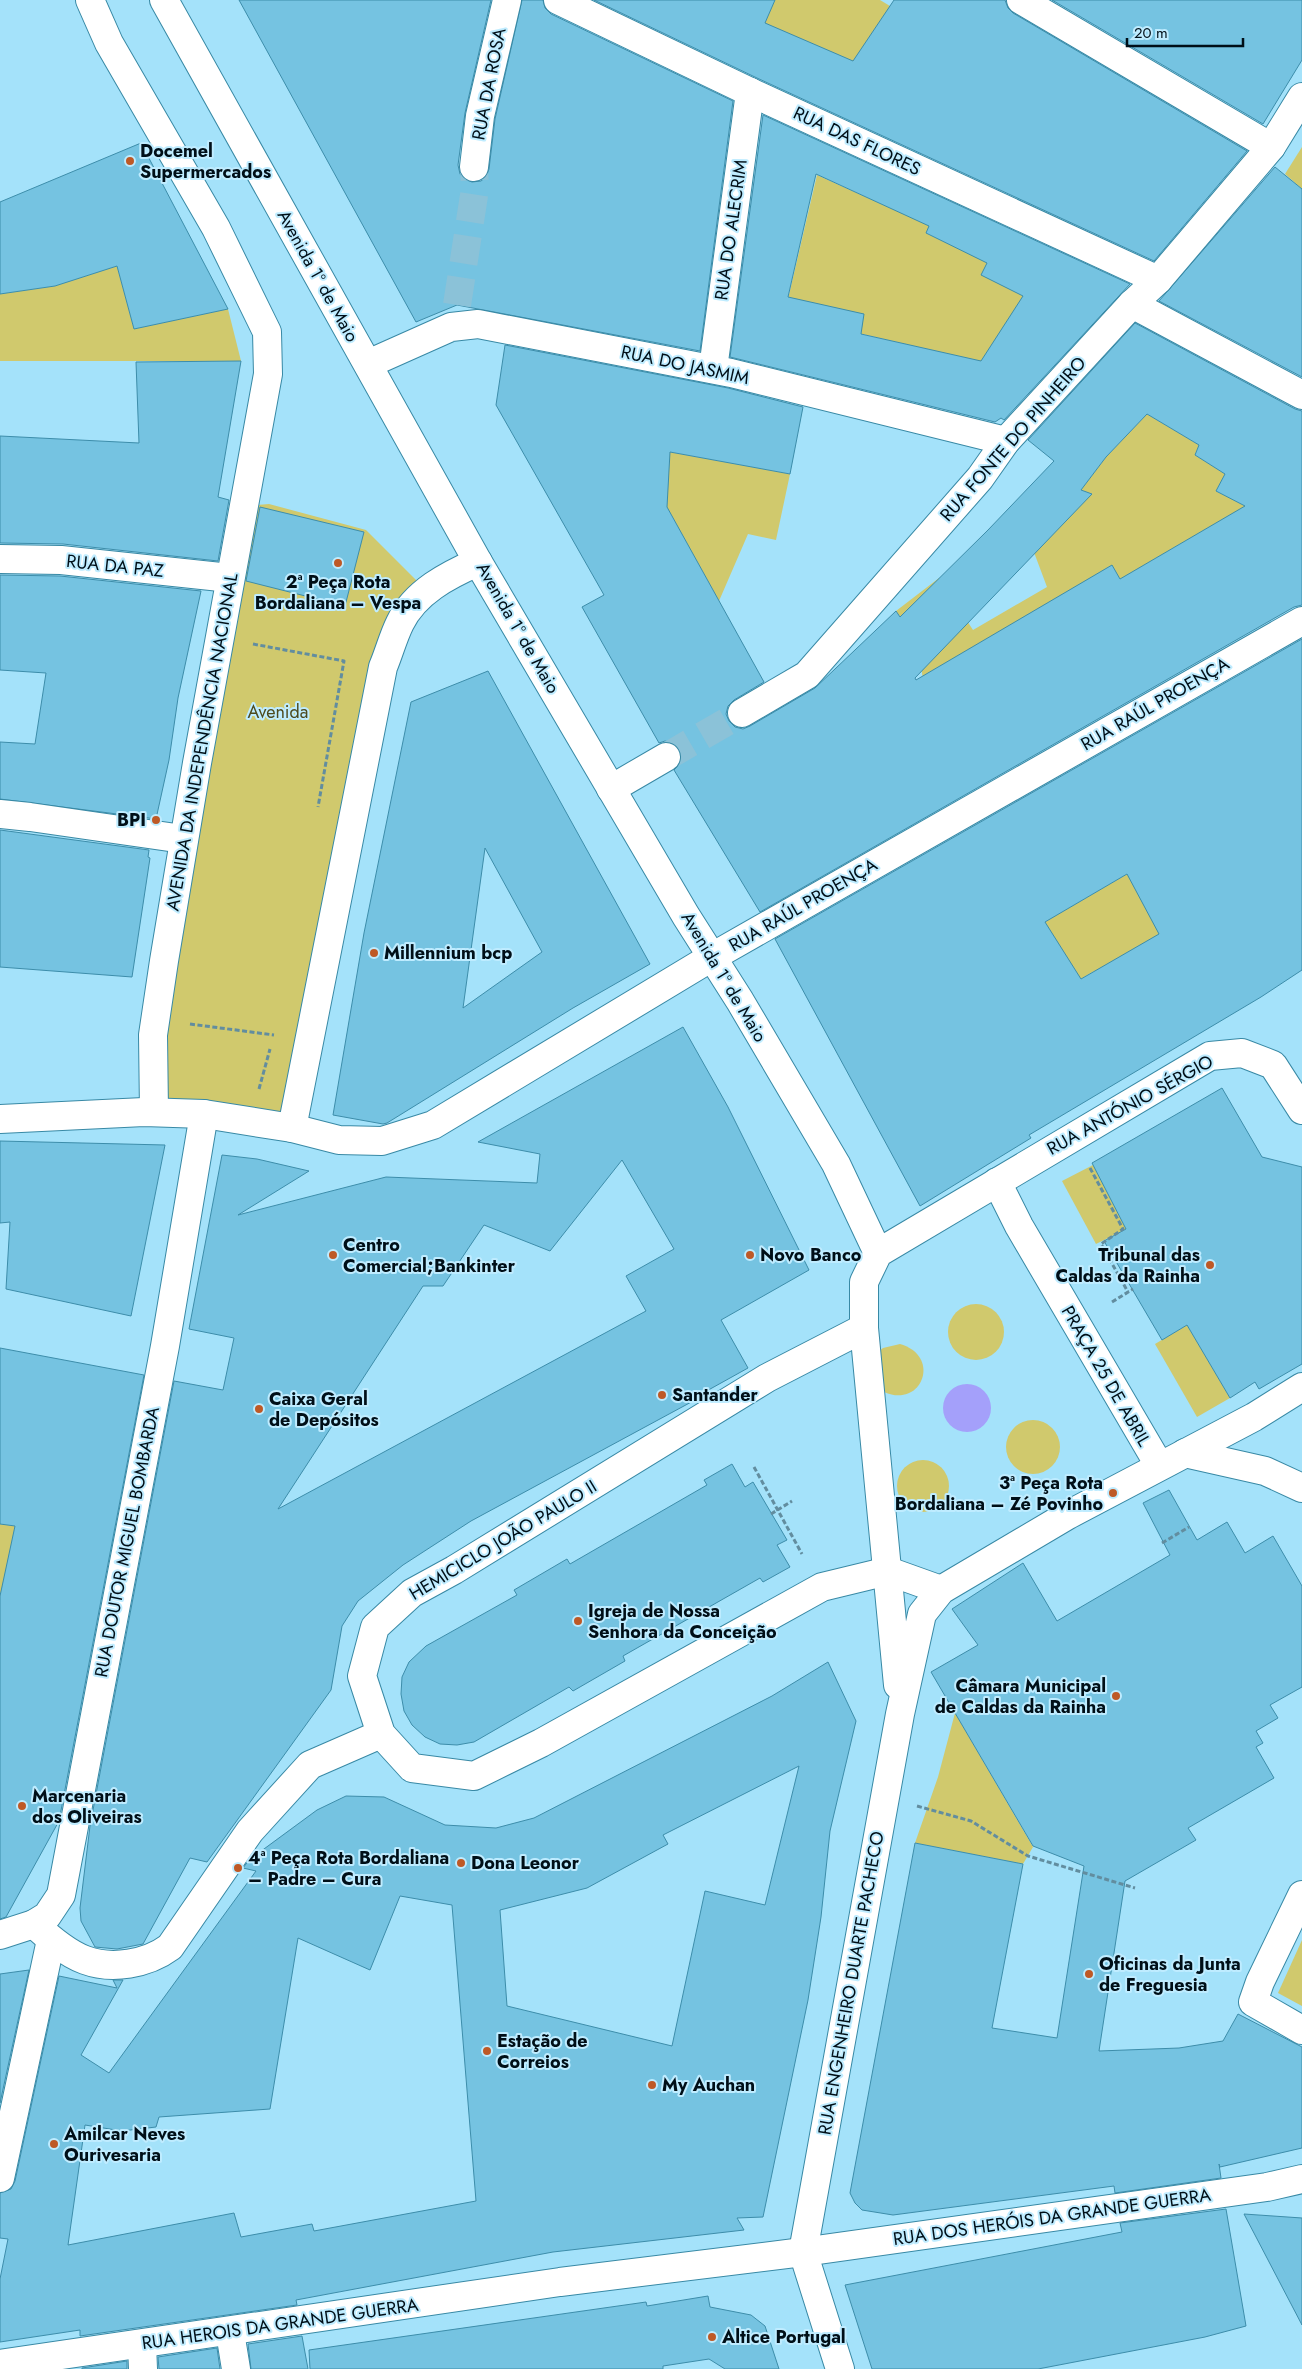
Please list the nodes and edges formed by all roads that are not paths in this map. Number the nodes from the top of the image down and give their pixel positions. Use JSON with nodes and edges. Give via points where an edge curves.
{"nodes":[{"id":1,"x":90,"y":0,"type":"edge"},
{"id":2,"x":164,"y":0,"type":"edge"},
{"id":3,"x":507,"y":0,"type":"edge"},
{"id":4,"x":558,"y":0,"type":"edge"},
{"id":5,"x":1021,"y":0,"type":"edge"},
{"id":6,"x":750,"y":92,"type":"junction"},
{"id":7,"x":1302,"y":97,"type":"edge"},
{"id":8,"x":1271,"y":147,"type":"junction"},
{"id":9,"x":474,"y":168,"type":"tunnel mouth"},
{"id":10,"x":1158,"y":280,"type":"junction"},
{"id":11,"x":1132,"y":304,"type":"junction"},
{"id":12,"x":368,"y":364,"type":"junction"},
{"id":13,"x":713,"y":369,"type":"junction"},
{"id":14,"x":1302,"y":395,"type":"edge"},
{"id":15,"x":1006,"y":442,"type":"junction"},
{"id":16,"x":0,"y":559,"type":"edge"},
{"id":17,"x":478,"y":562,"type":"junction"},
{"id":18,"x":230,"y":578,"type":"junction"},
{"id":19,"x":1302,"y":620,"type":"edge"},
{"id":20,"x":742,"y":713,"type":"tunnel mouth"},
{"id":21,"x":666,"y":757,"type":"tunnel mouth"},
{"id":22,"x":611,"y":789,"type":"junction"},
{"id":23,"x":0,"y":814,"type":"edge"},
{"id":24,"x":183,"y":839,"type":"junction"},
{"id":25,"x":712,"y":957,"type":"junction"},
{"id":26,"x":1302,"y":1110,"type":"edge"},
{"id":27,"x":154,"y":1112,"type":"junction"},
{"id":28,"x":204,"y":1114,"type":"junction"},
{"id":29,"x":0,"y":1119,"type":"edge"},
{"id":30,"x":292,"y":1128,"type":"junction"},
{"id":31,"x":997,"y":1182,"type":"junction"},
{"id":32,"x":878,"y":1253,"type":"junction"},
{"id":33,"x":864,"y":1328,"type":"junction"},
{"id":34,"x":1302,"y":1387,"type":"edge"},
{"id":35,"x":1184,"y":1453,"type":"junction"},
{"id":36,"x":1159,"y":1465,"type":"junction"},
{"id":37,"x":1302,"y":1488,"type":"edge"},
{"id":38,"x":888,"y":1571,"type":"junction"},
{"id":39,"x":941,"y":1590,"type":"junction"},
{"id":40,"x":900,"y":1714,"type":"junction"},
{"id":41,"x":381,"y":1734,"type":"junction"},
{"id":42,"x":1302,"y":1895,"type":"edge"},
{"id":43,"x":43,"y":1932,"type":"junction"},
{"id":44,"x":0,"y":1935,"type":"edge"},
{"id":45,"x":1302,"y":2030,"type":"edge"},
{"id":46,"x":0,"y":2178,"type":"edge"},
{"id":47,"x":1302,"y":2179,"type":"edge"},
{"id":48,"x":803,"y":2252,"type":"junction"},
{"id":49,"x":560,"y":2282,"type":"joint"},
{"id":50,"x":230,"y":2332,"type":"junction"},
{"id":51,"x":142,"y":2357,"type":"edge"},
{"id":52,"x":0,"y":2364,"type":"edge"},
{"id":53,"x":236,"y":2369,"type":"edge"},
{"id":54,"x":840,"y":2369,"type":"edge"}],
"edges":[{"from":1,"to":18,"type":"street","name":"AVENIDA DA INDEPENDÊNCIA NACIONAL","via":[[109,43],[216,228],[267,332],[268,374]]},
{"from":2,"to":12,"type":"street","name":"Avenida 1º de Maio"},
{"from":3,"to":9,"type":"street","name":"RUA DA ROSA","via":[[480,116]]},
{"from":4,"to":6,"type":"street","name":"RUA DAS FLORES"},
{"from":5,"to":8,"type":"street"},
{"from":6,"to":10,"type":"street","name":"RUA DAS FLORES"},
{"from":6,"to":13,"type":"street","name":"RUA DO ALECRIM"},
{"from":7,"to":8,"type":"street","name":"RUA FONTE DO PINHEIRO"},
{"from":8,"to":10,"type":"street","name":"RUA FONTE DO PINHEIRO"},
{"from":10,"to":11,"type":"street","name":"RUA FONTE DO PINHEIRO"},
{"from":11,"to":14,"type":"street"},
{"from":11,"to":15,"type":"street","name":"RUA FONTE DO PINHEIRO"},
{"from":12,"to":13,"type":"street","name":"RUA DO JASMIM","via":[[454,316],[478,324]]},
{"from":12,"to":17,"type":"street","name":"Avenida 1º de Maio"},
{"from":13,"to":15,"type":"street","name":"RUA DO JASMIM"},
{"from":15,"to":20,"type":"street","name":"RUA FONTE DO PINHEIRO","via":[[980,478],[807,676]]},
{"from":16,"to":18,"type":"street","name":"RUA DA PAZ","via":[[61,560]]},
{"from":17,"to":22,"type":"street","name":"Avenida 1º de Maio"},
{"from":17,"to":30,"type":"street","via":[[426,590],[400,622],[383,667]]},
{"from":18,"to":24,"type":"street","name":"AVENIDA DA INDEPENDÊNCIA NACIONAL"},
{"from":19,"to":25,"type":"street","name":"RUA RAÚL PROENÇA"},
{"from":21,"to":22,"type":"street"},
{"from":22,"to":25,"type":"street","name":"Avenida 1º de Maio"},
{"from":23,"to":24,"type":"street"},
{"from":24,"to":27,"type":"street","name":"AVENIDA DA INDEPENDÊNCIA NACIONAL","via":[[154,1035]]},
{"from":25,"to":30,"type":"street","name":"RUA RAÚL PROENÇA","via":[[432,1125],[382,1141],[340,1140]]},
{"from":25,"to":32,"type":"street","name":"Avenida 1º de Maio","via":[[836,1164]]},
{"from":26,"to":31,"type":"street","name":"RUA ANTÓNIO SÉRGIO","via":[[1273,1065],[1242,1053],[1210,1056]]},
{"from":27,"to":28,"type":"street","name":"RUA RAÚL PROENÇA"},
{"from":27,"to":29,"type":"street","name":"RUA RAÚL PROENÇA"},
{"from":28,"to":30,"type":"street","name":"RUA RAÚL PROENÇA"},
{"from":28,"to":43,"type":"street","name":"RUA DOUTOR MIGUEL BOMBARDA","via":[[164,1346],[60,1896],[47,1916]]},
{"from":31,"to":32,"type":"street"},
{"from":31,"to":36,"type":"street","name":"PRAÇA 25 DE ABRIL"},
{"from":32,"to":33,"type":"street","via":[[864,1282]]},
{"from":33,"to":38,"type":"street"},
{"from":33,"to":41,"type":"street","name":"HEMICICLO JOÃO PAULO II","via":[[767,1378],[454,1570],[412,1592],[375,1627],[362,1676]]},
{"from":34,"to":35,"type":"street","via":[[1254,1417]]},
{"from":35,"to":36,"type":"street"},
{"from":35,"to":37,"type":"street","via":[[1265,1471]]},
{"from":36,"to":39,"type":"street","name":"PRAÇA 25 DE ABRIL"},
{"from":38,"to":39,"type":"street"},
{"from":38,"to":40,"type":"street"},
{"from":38,"to":41,"type":"street","name":"HEMICICLO JOÃO PAULO II","via":[[822,1587],[541,1743],[474,1776],[412,1768]]},
{"from":39,"to":40,"type":"street","name":"PRAÇA 25 DE ABRIL","via":[[922,1614]]},
{"from":40,"to":48,"type":"street","name":"RUA ENGENHEIRO DUARTE PACHECO"},
{"from":41,"to":43,"type":"street","via":[[310,1765],[250,1831],[170,1947],[157,1957],[108,1965],[84,1960]]},
{"from":42,"to":45,"type":"street","via":[[1253,2002]]},
{"from":43,"to":44,"type":"street","name":"RUA DOUTOR MIGUEL BOMBARDA"},
{"from":43,"to":46,"type":"street"},
{"from":47,"to":48,"type":"street","name":"RUA DOS HERÓIS DA GRANDE GUERRA"},
{"from":48,"to":49,"type":"street","name":"RUA DOS HERÓIS DA GRANDE GUERRA"},
{"from":48,"to":54,"type":"street"},
{"from":49,"to":50,"type":"street","name":"RUA HEROIS DA GRANDE GUERRA"},
{"from":50,"to":51,"type":"street","name":"RUA HEROIS DA GRANDE GUERRA"},
{"from":50,"to":53,"type":"street"},
{"from":51,"to":52,"type":"street","name":"RUA HEROIS DA GRANDE GUERRA"}]}
